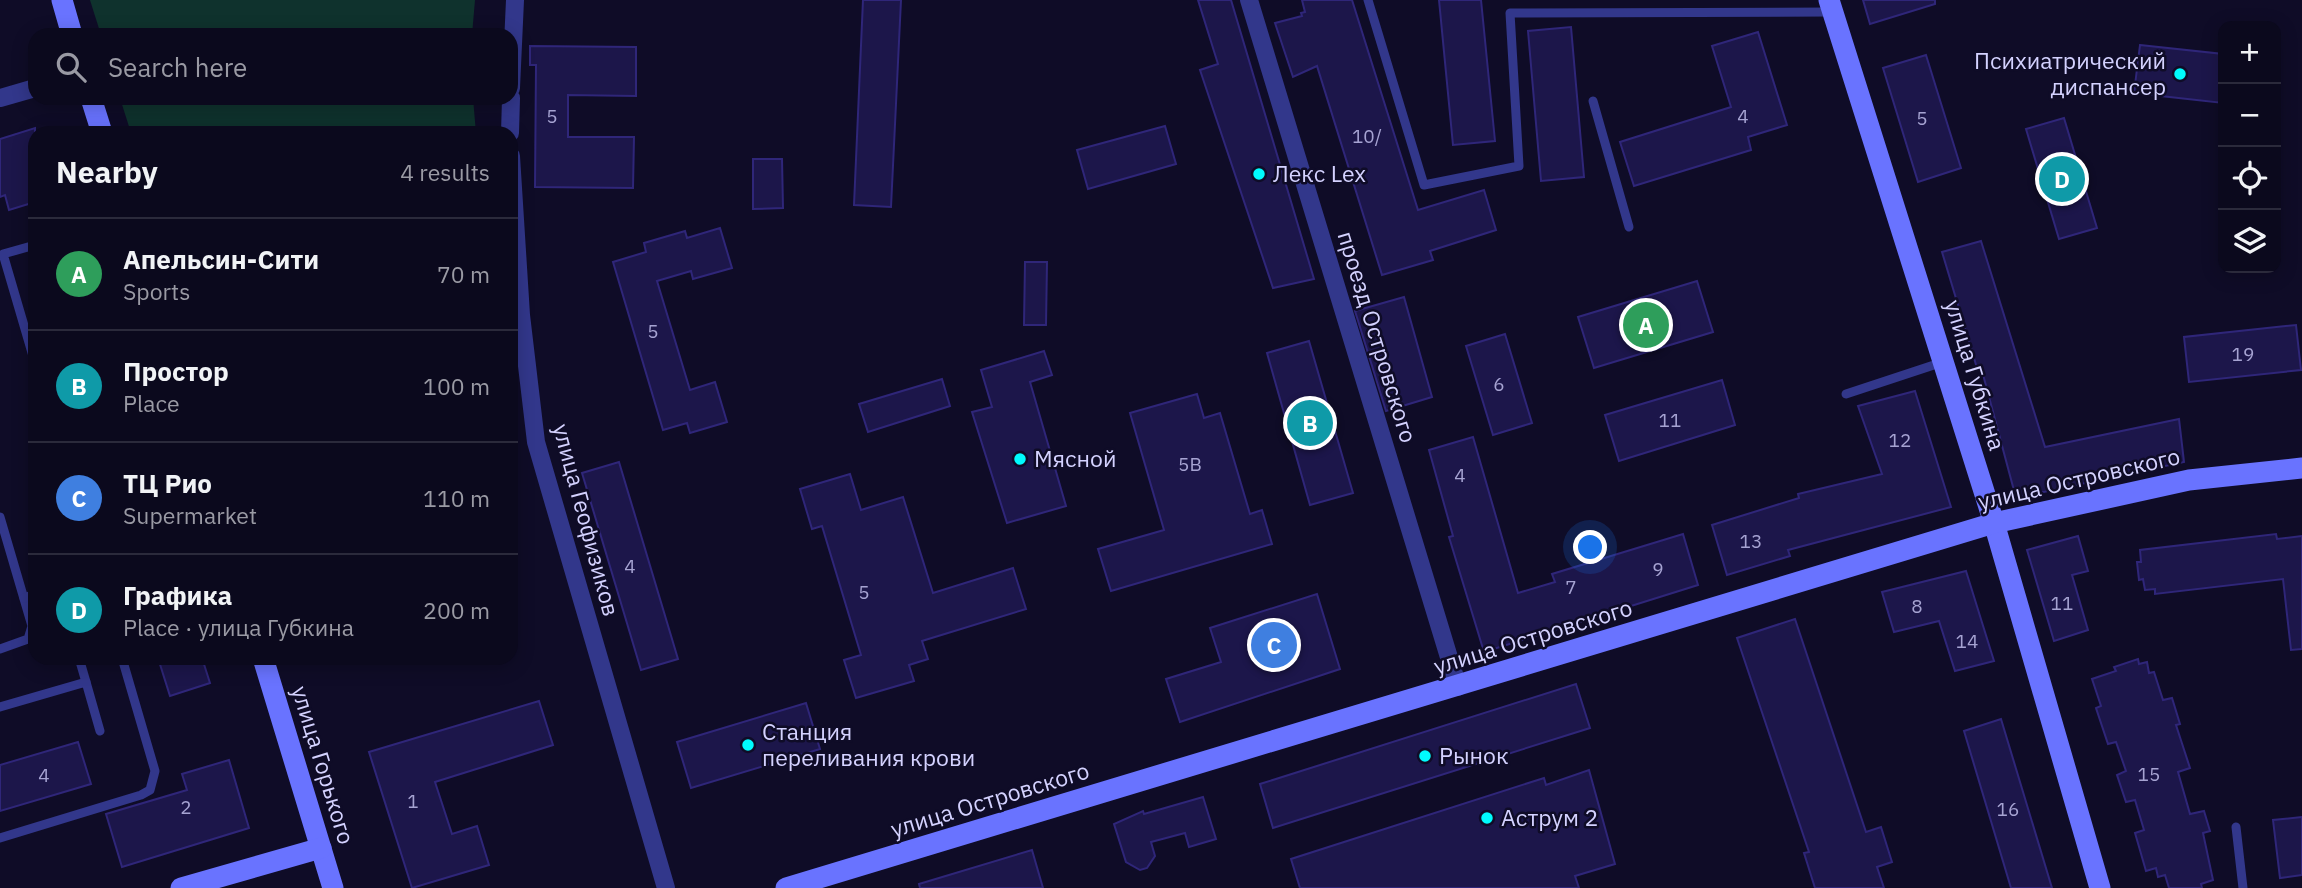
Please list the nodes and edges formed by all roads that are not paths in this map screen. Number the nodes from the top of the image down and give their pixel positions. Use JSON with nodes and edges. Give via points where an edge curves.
{"nodes":[{"id":1,"x":62,"y":0,"type":"edge"},
{"id":2,"x":515,"y":0,"type":"edge"},
{"id":3,"x":1249,"y":0,"type":"edge"},
{"id":4,"x":1368,"y":0,"type":"edge"},
{"id":5,"x":1831,"y":6,"type":"edge"},
{"id":6,"x":70,"y":28,"type":"edge"},
{"id":7,"x":514,"y":28,"type":"edge"},
{"id":8,"x":28,"y":90,"type":"edge"},
{"id":9,"x":0,"y":99,"type":"edge"},
{"id":10,"x":1593,"y":101,"type":"dead end"},
{"id":11,"x":93,"y":105,"type":"edge"},
{"id":12,"x":510,"y":105,"type":"edge"},
{"id":13,"x":100,"y":126,"type":"edge"},
{"id":14,"x":510,"y":126,"type":"edge"},
{"id":15,"x":1629,"y":227,"type":"dead end"},
{"id":16,"x":28,"y":247,"type":"edge"},
{"id":17,"x":1,"y":253,"type":"edge"},
{"id":18,"x":518,"y":267,"type":"edge"},
{"id":19,"x":28,"y":340,"type":"edge"},
{"id":20,"x":1943,"y":362,"type":"junction"},
{"id":21,"x":1846,"y":394,"type":"dead end"},
{"id":22,"x":2302,"y":468,"type":"edge"},
{"id":23,"x":0,"y":517,"type":"edge"},
{"id":24,"x":1994,"y":523,"type":"junction"},
{"id":25,"x":28,"y":597,"type":"edge"},
{"id":26,"x":24,"y":598,"type":"junction"},
{"id":27,"x":28,"y":619,"type":"edge"},
{"id":28,"x":28,"y":637,"type":"edge"},
{"id":29,"x":0,"y":649,"type":"edge"},
{"id":30,"x":81,"y":665,"type":"edge"},
{"id":31,"x":124,"y":665,"type":"edge"},
{"id":32,"x":265,"y":665,"type":"edge"},
{"id":33,"x":86,"y":682,"type":"junction"},
{"id":34,"x":1458,"y":687,"type":"junction"},
{"id":35,"x":0,"y":707,"type":"edge"},
{"id":36,"x":100,"y":731,"type":"dead end"},
{"id":37,"x":2236,"y":827,"type":"dead end"},
{"id":38,"x":0,"y":838,"type":"edge"},
{"id":39,"x":321,"y":848,"type":"junction"},
{"id":40,"x":181,"y":888,"type":"edge"},
{"id":41,"x":333,"y":888,"type":"edge"},
{"id":42,"x":666,"y":888,"type":"edge"},
{"id":43,"x":786,"y":888,"type":"edge"},
{"id":44,"x":2100,"y":888,"type":"edge"},
{"id":45,"x":2243,"y":888,"type":"edge"}],
"edges":[{"from":1,"to":6,"type":"street"},
{"from":2,"to":7,"type":"street"},
{"from":3,"to":34,"type":"street","name":"проезд Островского"},
{"from":4,"to":5,"type":"lane","via":[[1424,185],[1519,166],[1510,13]]},
{"from":5,"to":20,"type":"street","name":"улица Губкина"},
{"from":8,"to":9,"type":"street"},
{"from":10,"to":15,"type":"lane"},
{"from":11,"to":13,"type":"street"},
{"from":12,"to":14,"type":"street"},
{"from":16,"to":17,"type":"lane"},
{"from":17,"to":19,"type":"lane"},
{"from":18,"to":42,"type":"street","name":"улица Геофизиков","via":[[536,442]]},
{"from":20,"to":21,"type":"lane"},
{"from":20,"to":24,"type":"street","name":"улица Губкина"},
{"from":22,"to":24,"type":"street","name":"улица Островского","via":[[2189,480]]},
{"from":23,"to":26,"type":"lane"},
{"from":24,"to":34,"type":"street","name":"улица Островского"},
{"from":24,"to":44,"type":"street","name":"улица Губкина"},
{"from":25,"to":26,"type":"lane"},
{"from":26,"to":27,"type":"lane"},
{"from":28,"to":29,"type":"lane"},
{"from":30,"to":33,"type":"lane"},
{"from":31,"to":38,"type":"lane","via":[[155,771],[150,790]]},
{"from":32,"to":39,"type":"street","name":"улица Горького"},
{"from":33,"to":35,"type":"lane"},
{"from":33,"to":36,"type":"lane"},
{"from":34,"to":43,"type":"street","name":"улица Островского"},
{"from":37,"to":45,"type":"lane"},
{"from":39,"to":40,"type":"street"},
{"from":39,"to":41,"type":"street","name":"улица Горького"}]}
